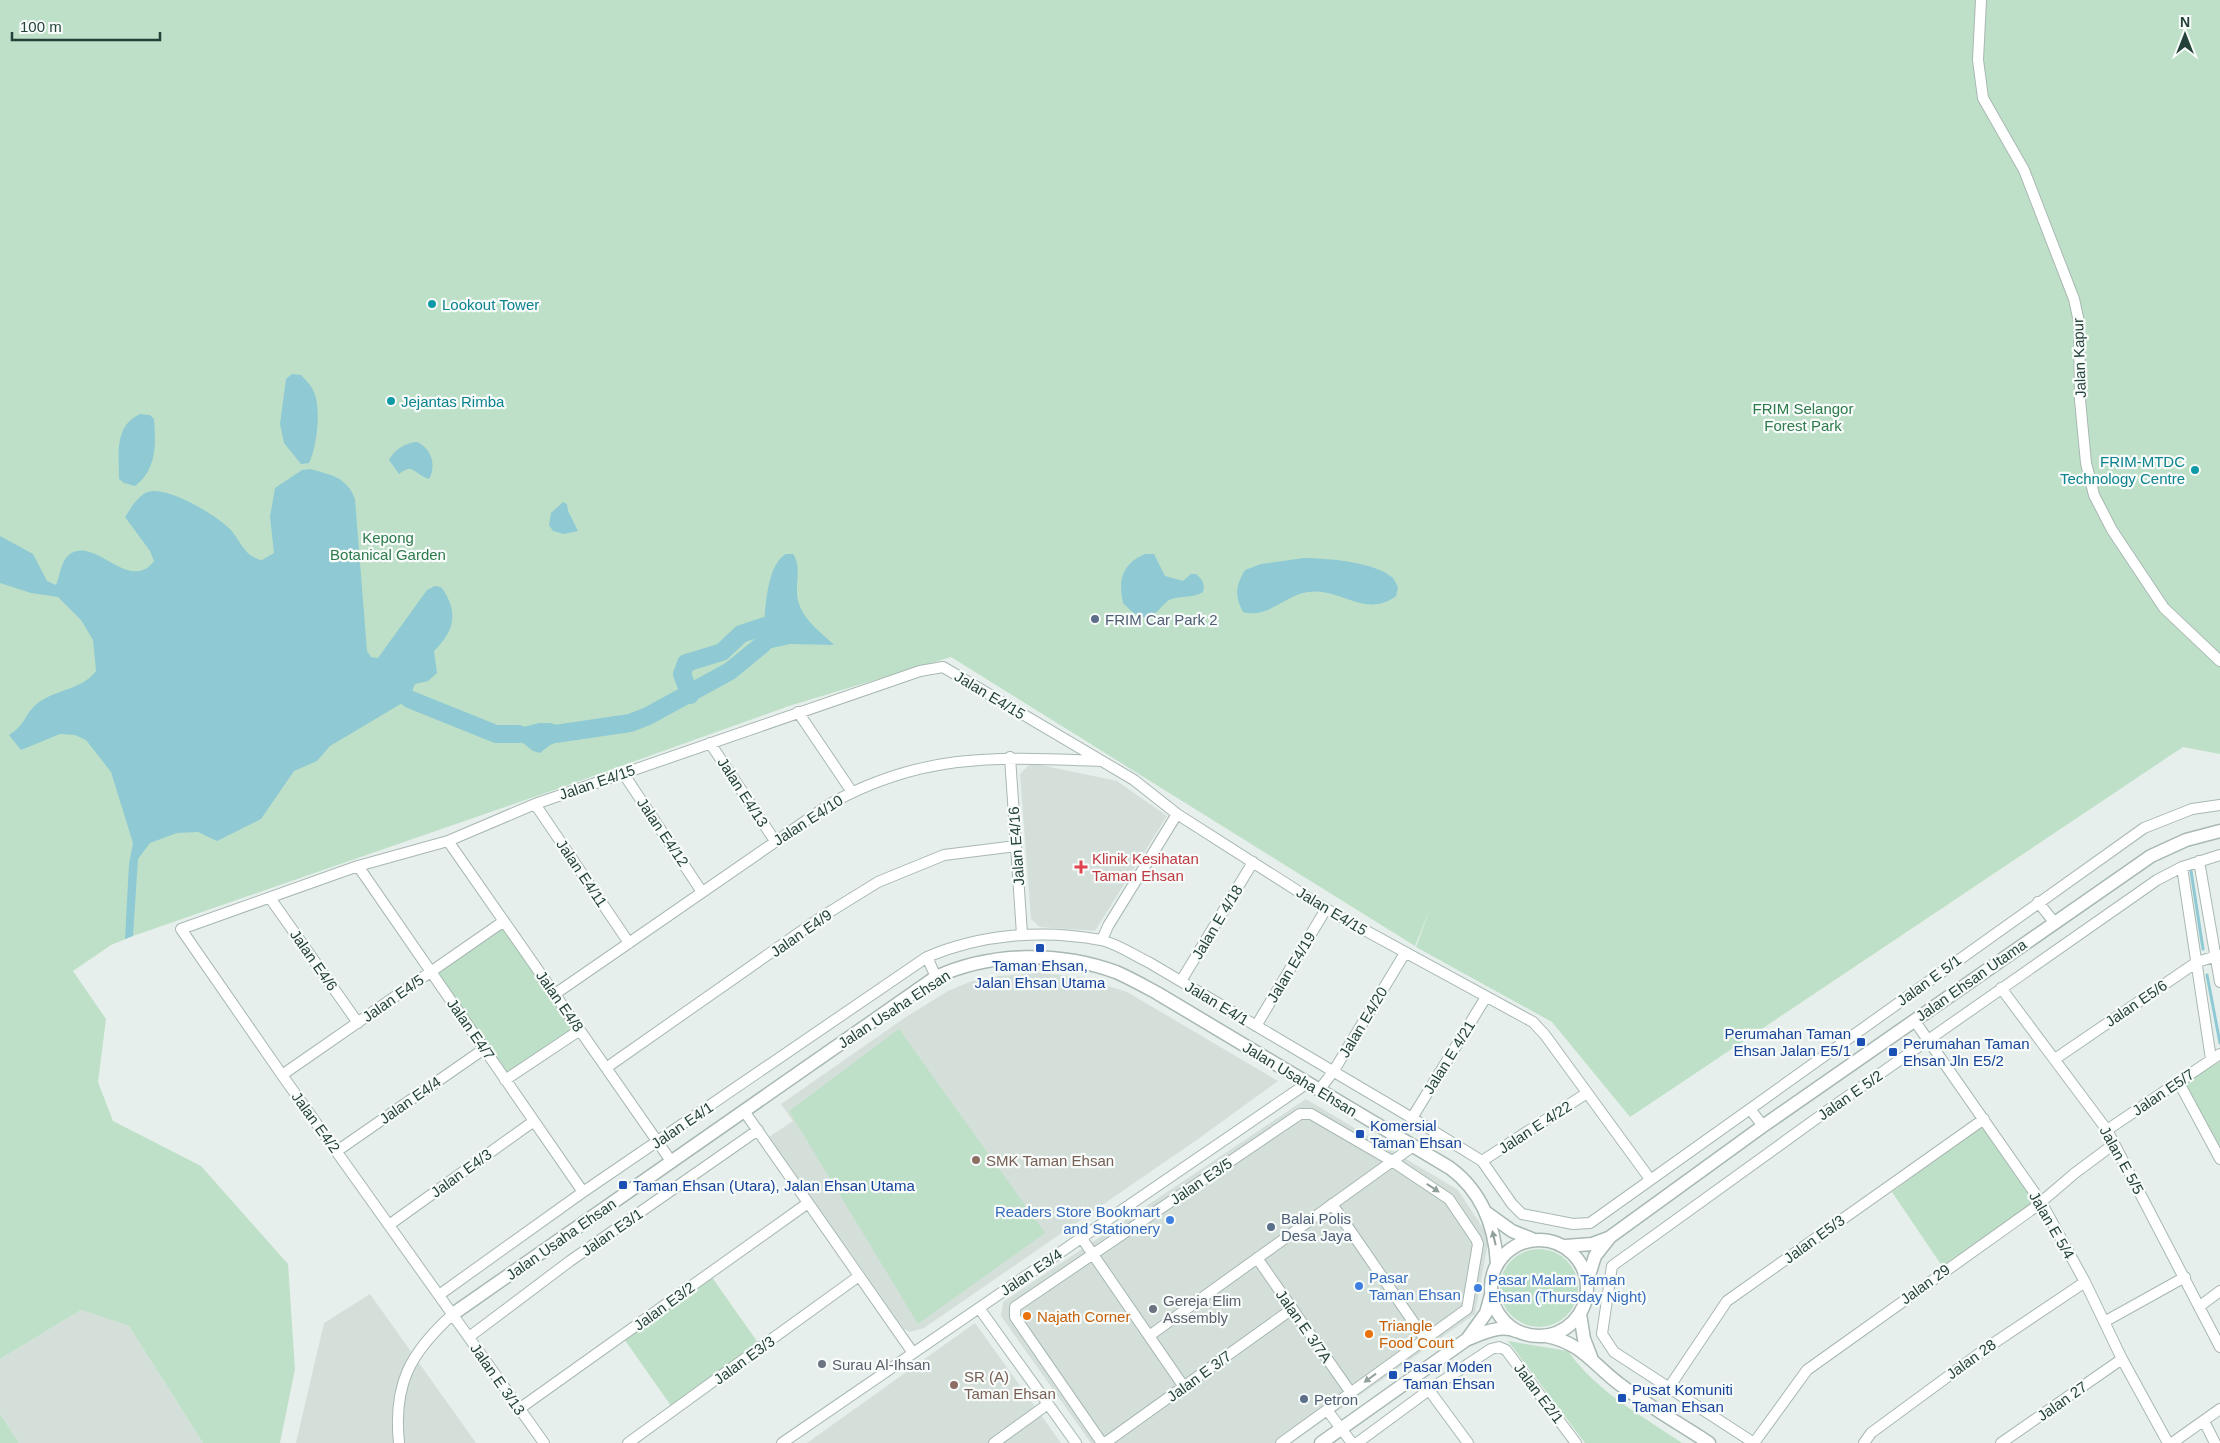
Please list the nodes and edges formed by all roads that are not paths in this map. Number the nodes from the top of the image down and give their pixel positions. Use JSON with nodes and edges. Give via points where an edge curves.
{"nodes":[{"id":1,"x":1980,"y":0,"type":"edge"},
{"id":2,"x":2220,"y":661,"type":"edge"},
{"id":3,"x":798,"y":712,"type":"junction"},
{"id":4,"x":710,"y":743,"type":"junction"},
{"id":5,"x":1010,"y":757,"type":"junction"},
{"id":6,"x":1102,"y":761,"type":"junction"},
{"id":7,"x":623,"y":773,"type":"junction"},
{"id":8,"x":852,"y":792,"type":"junction"},
{"id":9,"x":535,"y":804,"type":"junction"},
{"id":10,"x":2220,"y":805,"type":"edge"},
{"id":11,"x":1177,"y":814,"type":"junction"},
{"id":12,"x":2220,"y":831,"type":"edge"},
{"id":13,"x":448,"y":841,"type":"junction"},
{"id":14,"x":775,"y":842,"type":"junction"},
{"id":15,"x":1016,"y":846,"type":"junction"},
{"id":16,"x":2220,"y":855,"type":"edge"},
{"id":17,"x":2200,"y":861,"type":"junction"},
{"id":18,"x":1253,"y":862,"type":"junction"},
{"id":19,"x":358,"y":866,"type":"junction"},
{"id":20,"x":2182,"y":867,"type":"junction"},
{"id":21,"x":702,"y":892,"type":"junction"},
{"id":22,"x":270,"y":898,"type":"junction"},
{"id":23,"x":2038,"y":902,"type":"junction"},
{"id":24,"x":1326,"y":909,"type":"junction"},
{"id":25,"x":504,"y":921,"type":"junction"},
{"id":26,"x":2054,"y":922,"type":"junction"},
{"id":27,"x":181,"y":929,"type":"joint"},
{"id":28,"x":1022,"y":934,"type":"junction"},
{"id":29,"x":1102,"y":940,"type":"junction"},
{"id":30,"x":629,"y":943,"type":"junction"},
{"id":31,"x":1405,"y":953,"type":"junction"},
{"id":32,"x":2218,"y":955,"type":"edge"},
{"id":33,"x":927,"y":957,"type":"junction"},
{"id":34,"x":2197,"y":962,"type":"junction"},
{"id":35,"x":431,"y":972,"type":"junction"},
{"id":36,"x":936,"y":977,"type":"junction"},
{"id":37,"x":1181,"y":981,"type":"junction"},
{"id":38,"x":2220,"y":982,"type":"edge"},
{"id":39,"x":2001,"y":988,"type":"junction"},
{"id":40,"x":555,"y":994,"type":"junction"},
{"id":41,"x":1486,"y":997,"type":"junction"},
{"id":42,"x":1914,"y":1020,"type":"junction"},
{"id":43,"x":358,"y":1023,"type":"junction"},
{"id":44,"x":1256,"y":1026,"type":"junction"},
{"id":45,"x":580,"y":1030,"type":"junction"},
{"id":46,"x":1928,"y":1040,"type":"junction"},
{"id":47,"x":484,"y":1049,"type":"junction"},
{"id":48,"x":2216,"y":1057,"type":"edge"},
{"id":49,"x":2055,"y":1059,"type":"junction"},
{"id":50,"x":606,"y":1068,"type":"junction"},
{"id":51,"x":1333,"y":1072,"type":"junction"},
{"id":52,"x":282,"y":1075,"type":"junction"},
{"id":53,"x":505,"y":1080,"type":"junction"},
{"id":54,"x":2178,"y":1081,"type":"junction"},
{"id":55,"x":1306,"y":1084,"type":"junction"},
{"id":56,"x":1319,"y":1090,"type":"junction"},
{"id":57,"x":1587,"y":1093,"type":"junction"},
{"id":58,"x":1750,"y":1109,"type":"junction"},
{"id":59,"x":744,"y":1110,"type":"junction"},
{"id":60,"x":1412,"y":1118,"type":"junction"},
{"id":61,"x":1984,"y":1119,"type":"junction"},
{"id":62,"x":534,"y":1121,"type":"junction"},
{"id":63,"x":1763,"y":1126,"type":"junction"},
{"id":64,"x":758,"y":1130,"type":"junction"},
{"id":65,"x":2107,"y":1130,"type":"junction"},
{"id":66,"x":657,"y":1141,"type":"junction"},
{"id":67,"x":2114,"y":1144,"type":"junction"},
{"id":68,"x":1412,"y":1147,"type":"junction"},
{"id":69,"x":337,"y":1151,"type":"junction"},
{"id":70,"x":2220,"y":1159,"type":"edge"},
{"id":71,"x":671,"y":1161,"type":"junction"},
{"id":72,"x":1392,"y":1161,"type":"junction"},
{"id":73,"x":1482,"y":1161,"type":"junction"},
{"id":74,"x":1650,"y":1179,"type":"junction"},
{"id":75,"x":583,"y":1192,"type":"junction"},
{"id":76,"x":2041,"y":1202,"type":"junction"},
{"id":77,"x":808,"y":1203,"type":"junction"},
{"id":78,"x":1332,"y":1204,"type":"junction"},
{"id":79,"x":1487,"y":1213,"type":"junction"},
{"id":80,"x":389,"y":1225,"type":"junction"},
{"id":81,"x":1610,"y":1237,"type":"junction"},
{"id":82,"x":1081,"y":1238,"type":"junction"},
{"id":83,"x":1532,"y":1239,"type":"junction"},
{"id":84,"x":1566,"y":1246,"type":"junction"},
{"id":85,"x":1093,"y":1254,"type":"junction"},
{"id":86,"x":1257,"y":1258,"type":"junction"},
{"id":87,"x":1497,"y":1264,"type":"junction"},
{"id":88,"x":859,"y":1276,"type":"junction"},
{"id":89,"x":2185,"y":1277,"type":"junction"},
{"id":90,"x":1587,"y":1282,"type":"junction"},
{"id":91,"x":2085,"y":1282,"type":"junction"},
{"id":92,"x":2220,"y":1291,"type":"edge"},
{"id":93,"x":439,"y":1295,"type":"junction"},
{"id":94,"x":1490,"y":1295,"type":"junction"},
{"id":95,"x":2200,"y":1306,"type":"junction"},
{"id":96,"x":979,"y":1308,"type":"junction"},
{"id":97,"x":1292,"y":1309,"type":"junction"},
{"id":98,"x":453,"y":1314,"type":"junction"},
{"id":99,"x":1580,"y":1314,"type":"junction"},
{"id":100,"x":2104,"y":1322,"type":"junction"},
{"id":101,"x":1519,"y":1333,"type":"junction"},
{"id":102,"x":1149,"y":1336,"type":"junction"},
{"id":103,"x":1546,"y":1336,"type":"junction"},
{"id":104,"x":469,"y":1337,"type":"junction"},
{"id":105,"x":1425,"y":1339,"type":"junction"},
{"id":106,"x":1466,"y":1340,"type":"junction"},
{"id":107,"x":2220,"y":1347,"type":"edge"},
{"id":108,"x":913,"y":1353,"type":"junction"},
{"id":109,"x":1592,"y":1359,"type":"junction"},
{"id":110,"x":2122,"y":1359,"type":"junction"},
{"id":111,"x":1670,"y":1386,"type":"junction"},
{"id":112,"x":1184,"y":1387,"type":"junction"},
{"id":113,"x":1430,"y":1390,"type":"junction"},
{"id":114,"x":1351,"y":1393,"type":"junction"},
{"id":115,"x":1048,"y":1404,"type":"junction"},
{"id":116,"x":519,"y":1409,"type":"junction"},
{"id":117,"x":2220,"y":1409,"type":"edge"},
{"id":118,"x":1327,"y":1410,"type":"junction"},
{"id":119,"x":2204,"y":1420,"type":"junction"},
{"id":120,"x":1341,"y":1428,"type":"junction"},
{"id":121,"x":399,"y":1443,"type":"edge"},
{"id":122,"x":544,"y":1443,"type":"edge"},
{"id":123,"x":628,"y":1443,"type":"edge"},
{"id":124,"x":782,"y":1443,"type":"edge"},
{"id":125,"x":994,"y":1443,"type":"edge"},
{"id":126,"x":1076,"y":1443,"type":"edge"},
{"id":127,"x":1103,"y":1443,"type":"edge"},
{"id":128,"x":1281,"y":1443,"type":"edge"},
{"id":129,"x":1321,"y":1443,"type":"edge"},
{"id":130,"x":1352,"y":1443,"type":"edge"},
{"id":131,"x":1357,"y":1443,"type":"edge"},
{"id":132,"x":1468,"y":1443,"type":"edge"},
{"id":133,"x":1576,"y":1443,"type":"edge"},
{"id":134,"x":1709,"y":1443,"type":"edge"},
{"id":135,"x":1754,"y":1443,"type":"edge"},
{"id":136,"x":1864,"y":1443,"type":"edge"},
{"id":137,"x":2001,"y":1443,"type":"edge"},
{"id":138,"x":2170,"y":1443,"type":"edge"},
{"id":139,"x":2215,"y":1443,"type":"edge"}],
"edges":[{"from":1,"to":2,"type":"street","name":"Jalan Kapur","via":[[1978,60],[1983,98],[2024,170],[2052,236],[2080,322],[2080,400],[2089,480],[2094,495],[2112,530],[2164,608]]},
{"from":3,"to":4,"type":"street","name":"Jalan E4/15"},
{"from":3,"to":6,"type":"street","name":"Jalan E4/15","via":[[920,671],[943,667]]},
{"from":3,"to":8,"type":"street"},
{"from":4,"to":7,"type":"street","name":"Jalan E4/15"},
{"from":4,"to":14,"type":"street","name":"Jalan E4/13"},
{"from":5,"to":6,"type":"street","name":"Jalan E4/10"},
{"from":5,"to":8,"type":"street","name":"Jalan E4/10","via":[[977,758],[928,766],[878,780]]},
{"from":5,"to":15,"type":"street","name":"Jalan E4/16"},
{"from":6,"to":11,"type":"street","name":"Jalan E4/15","via":[[1134,780]]},
{"from":7,"to":9,"type":"street","name":"Jalan E4/15"},
{"from":7,"to":21,"type":"street","name":"Jalan E4/12"},
{"from":8,"to":14,"type":"street","name":"Jalan E4/10"},
{"from":9,"to":13,"type":"street","name":"Jalan E4/15"},
{"from":9,"to":30,"type":"street","name":"Jalan E4/11"},
{"from":10,"to":23,"type":"street","name":"Jalan E 5/1","via":[[2192,808],[2144,828]]},
{"from":11,"to":18,"type":"street","name":"Jalan E4/15"},
{"from":11,"to":29,"type":"street"},
{"from":12,"to":26,"type":"street","name":"Jalan Ehsan Utama","via":[[2186,840],[2151,856]]},
{"from":13,"to":19,"type":"street","name":"Jalan E4/15"},
{"from":13,"to":25,"type":"street","name":"Jalan E4/8"},
{"from":14,"to":21,"type":"street","name":"Jalan E4/10"},
{"from":15,"to":28,"type":"street","name":"Jalan E4/16"},
{"from":15,"to":50,"type":"street","name":"Jalan E4/9","via":[[944,856],[878,882],[823,916]]},
{"from":16,"to":17,"type":"street","name":"Jalan E 5/2"},
{"from":17,"to":20,"type":"street","name":"Jalan E 5/2"},
{"from":17,"to":32,"type":"street"},
{"from":18,"to":24,"type":"street","name":"Jalan E4/15"},
{"from":18,"to":37,"type":"street","name":"Jalan E 4/18"},
{"from":19,"to":22,"type":"street","name":"Jalan E4/15"},
{"from":19,"to":35,"type":"street","name":"Jalan E4/7"},
{"from":20,"to":34,"type":"street"},
{"from":20,"to":39,"type":"street","name":"Jalan E 5/2","via":[[2157,880]]},
{"from":21,"to":30,"type":"street","name":"Jalan E4/10"},
{"from":22,"to":27,"type":"street","name":"Jalan E4/15"},
{"from":22,"to":43,"type":"street","name":"Jalan E4/6"},
{"from":23,"to":26,"type":"street"},
{"from":23,"to":58,"type":"street","name":"Jalan E 5/1"},
{"from":24,"to":31,"type":"street","name":"Jalan E4/15"},
{"from":24,"to":44,"type":"street","name":"Jalan E4/19"},
{"from":25,"to":35,"type":"street","name":"Jalan E4/5"},
{"from":25,"to":40,"type":"street","name":"Jalan E4/8"},
{"from":26,"to":42,"type":"street","name":"Jalan Ehsan Utama"},
{"from":27,"to":52,"type":"street","name":"Jalan E4/2"},
{"from":28,"to":29,"type":"street","name":"Jalan E4/1"},
{"from":28,"to":33,"type":"street","name":"Jalan E4/1","via":[[947,949]]},
{"from":29,"to":37,"type":"street","name":"Jalan E4/1"},
{"from":30,"to":40,"type":"street","name":"Jalan E4/10"},
{"from":31,"to":41,"type":"street","name":"Jalan E4/15"},
{"from":31,"to":51,"type":"street","name":"Jalan E4/20"},
{"from":32,"to":34,"type":"street","name":"Jalan E5/6"},
{"from":32,"to":38,"type":"street"},
{"from":33,"to":36,"type":"street"},
{"from":33,"to":66,"type":"street","name":"Jalan E4/1"},
{"from":34,"to":48,"type":"street"},
{"from":34,"to":49,"type":"street","name":"Jalan E5/6"},
{"from":35,"to":43,"type":"street","name":"Jalan E4/5"},
{"from":35,"to":47,"type":"street","name":"Jalan E4/7"},
{"from":36,"to":55,"type":"street","name":"Jalan Usaha Ehsan","via":[[966,965],[1027,958],[1066,960],[1117,972]]},
{"from":36,"to":59,"type":"street","name":"Jalan Usaha Ehsan"},
{"from":37,"to":44,"type":"street","name":"Jalan E4/1"},
{"from":39,"to":46,"type":"street","name":"Jalan E 5/2"},
{"from":39,"to":49,"type":"street","name":"Jalan E 5/5"},
{"from":40,"to":45,"type":"street","name":"Jalan E4/8"},
{"from":41,"to":57,"type":"street","name":"Jalan E4/15","via":[[1540,1028]]},
{"from":41,"to":60,"type":"street","name":"Jalan E 4/21"},
{"from":42,"to":46,"type":"street","name":"Jalan E 5/4"},
{"from":42,"to":63,"type":"street","name":"Jalan Ehsan Utama"},
{"from":43,"to":52,"type":"street","name":"Jalan E4/5"},
{"from":44,"to":51,"type":"street","name":"Jalan E4/1"},
{"from":45,"to":50,"type":"street","name":"Jalan E4/8"},
{"from":45,"to":53,"type":"street"},
{"from":46,"to":61,"type":"street","name":"Jalan E 5/4"},
{"from":46,"to":111,"type":"street","name":"Jalan E 5/2","via":[[1612,1266],[1602,1334],[1614,1352]]},
{"from":47,"to":53,"type":"street","name":"Jalan E4/7"},
{"from":47,"to":69,"type":"street","name":"Jalan E4/4"},
{"from":48,"to":54,"type":"street","name":"Jalan E5/7"},
{"from":49,"to":65,"type":"street","name":"Jalan E 5/5"},
{"from":50,"to":66,"type":"street","name":"Jalan E4/8"},
{"from":51,"to":56,"type":"street","name":"Jalan E4/20"},
{"from":51,"to":60,"type":"street","name":"Jalan E4/1"},
{"from":52,"to":69,"type":"street","name":"Jalan E4/2"},
{"from":53,"to":62,"type":"street","name":"Jalan E4/7"},
{"from":54,"to":65,"type":"street","name":"Jalan E5/7"},
{"from":54,"to":70,"type":"street"},
{"from":55,"to":56,"type":"street","name":"Jalan Usaha Ehsan"},
{"from":55,"to":82,"type":"street","name":"Jalan E3/4"},
{"from":56,"to":68,"type":"street","name":"Jalan Usaha Ehsan"},
{"from":57,"to":73,"type":"street","name":"Jalan E 4/22"},
{"from":57,"to":74,"type":"street","name":"Jalan E4/15"},
{"from":58,"to":63,"type":"street"},
{"from":58,"to":74,"type":"street","name":"Jalan E 5/1"},
{"from":59,"to":64,"type":"street"},
{"from":59,"to":71,"type":"street","name":"Jalan Usaha Ehsan"},
{"from":60,"to":73,"type":"street","name":"Jalan E4/1"},
{"from":61,"to":76,"type":"street","name":"Jalan E 5/4"},
{"from":61,"to":111,"type":"street","name":"Jalan E5/3","via":[[1728,1301]]},
{"from":62,"to":75,"type":"street","name":"Jalan E4/7"},
{"from":62,"to":80,"type":"street","name":"Jalan E4/3"},
{"from":63,"to":81,"type":"street","name":"Jalan Ehsan Utama"},
{"from":64,"to":77,"type":"street"},
{"from":64,"to":104,"type":"street","name":"Jalan E3/1","via":[[570,1261]]},
{"from":65,"to":67,"type":"street","name":"Jalan E 5/5"},
{"from":66,"to":71,"type":"street","name":"Jalan E4/8"},
{"from":66,"to":75,"type":"street","name":"Jalan E4/1"},
{"from":67,"to":76,"type":"street","name":"Jalan 29"},
{"from":67,"to":89,"type":"street","name":"Jalan E 5/5"},
{"from":68,"to":72,"type":"street"},
{"from":68,"to":79,"type":"street","name":"Jalan Usaha Ehsan","via":[[1459,1175]]},
{"from":69,"to":80,"type":"street","name":"Jalan E4/2"},
{"from":71,"to":98,"type":"street","name":"Jalan Usaha Ehsan"},
{"from":72,"to":78,"type":"street"},
{"from":72,"to":85,"type":"street","name":"Jalan E3/5","via":[[1311,1114],[1300,1114]]},
{"from":72,"to":105,"type":"street","name":"Jalan E3/5","one_way":true,"via":[[1449,1199],[1478,1244],[1467,1309]]},
{"from":73,"to":74,"type":"street","name":"Jalan E 5/1","via":[[1522,1214],[1573,1224],[1590,1223]]},
{"from":75,"to":93,"type":"street","name":"Jalan E4/1"},
{"from":76,"to":91,"type":"street","name":"Jalan E 5/4"},
{"from":76,"to":135,"type":"street","name":"Jalan 29","via":[[1807,1370]]},
{"from":77,"to":88,"type":"street"},
{"from":77,"to":116,"type":"street","name":"Jalan E3/2"},
{"from":78,"to":86,"type":"street"},
{"from":78,"to":105,"type":"street"},
{"from":79,"to":83,"type":"street","name":"Jalan Usaha Ehsan","via":[[1512,1231]]},
{"from":87,"to":79,"type":"street","name":"Jalan Usaha Ehsan","one_way":true,"via":[[1496,1244]]},
{"from":80,"to":93,"type":"street","name":"Jalan E4/2"},
{"from":81,"to":84,"type":"street","name":"Jalan Ehsan Utama","via":[[1592,1244]]},
{"from":81,"to":90,"type":"street","name":"Jalan Ehsan Utama","via":[[1595,1256]]},
{"from":82,"to":85,"type":"street"},
{"from":82,"to":96,"type":"street","name":"Jalan E3/4"},
{"from":83,"to":84,"type":"street"},
{"from":83,"to":87,"type":"street","via":[[1515,1246]]},
{"from":84,"to":90,"type":"street","via":[[1578,1258]]},
{"from":85,"to":102,"type":"street"},
{"from":85,"to":127,"type":"street","name":"Jalan E3/5","via":[[1015,1308],[1015,1317]]},
{"from":86,"to":97,"type":"street","name":"Jalan E 3/7A"},
{"from":86,"to":102,"type":"street"},
{"from":87,"to":94,"type":"street","via":[[1491,1279]]},
{"from":88,"to":108,"type":"street"},
{"from":88,"to":123,"type":"street","name":"Jalan E3/3"},
{"from":89,"to":95,"type":"street","name":"Jalan E 5/5"},
{"from":89,"to":100,"type":"street"},
{"from":90,"to":99,"type":"street"},
{"from":91,"to":100,"type":"street","name":"Jalan E 5/4"},
{"from":91,"to":136,"type":"street","name":"Jalan 28","via":[[1980,1352],[1871,1433]]},
{"from":92,"to":95,"type":"street"},
{"from":93,"to":98,"type":"street","name":"Jalan E4/2"},
{"from":94,"to":101,"type":"street","via":[[1500,1317]]},
{"from":94,"to":106,"type":"street","via":[[1486,1313]]},
{"from":95,"to":107,"type":"street","name":"Jalan E 5/5"},
{"from":96,"to":108,"type":"street","name":"Jalan E3/4"},
{"from":96,"to":115,"type":"street"},
{"from":97,"to":112,"type":"street","name":"Jalan E 3/7"},
{"from":97,"to":114,"type":"street","name":"Jalan E 3/7A"},
{"from":98,"to":104,"type":"street","name":"Jalan E 3/13"},
{"from":98,"to":121,"type":"street","name":"Jalan Usaha Ehsan","via":[[422,1345],[408,1368],[398,1406]]},
{"from":99,"to":103,"type":"street","via":[[1566,1328]]},
{"from":99,"to":109,"type":"street","via":[[1584,1339]]},
{"from":100,"to":110,"type":"street","name":"Jalan E 5/4"},
{"from":101,"to":103,"type":"street"},
{"from":101,"to":106,"type":"street","via":[[1511,1329],[1493,1330]]},
{"from":102,"to":112,"type":"street"},
{"from":103,"to":109,"type":"street","via":[[1565,1340]]},
{"from":104,"to":116,"type":"street","name":"Jalan E 3/13"},
{"from":105,"to":114,"type":"street","name":"Jalan E3/5","one_way":true},
{"from":106,"to":120,"type":"street"},
{"from":108,"to":124,"type":"street","name":"Jalan E3/4"},
{"from":109,"to":134,"type":"street","via":[[1620,1386]]},
{"from":110,"to":137,"type":"street","name":"Jalan 27"},
{"from":110,"to":138,"type":"street","name":"Jalan E 5/4"},
{"from":111,"to":135,"type":"street"},
{"from":112,"to":127,"type":"street","name":"Jalan E 3/7"},
{"from":113,"to":131,"type":"street"},
{"from":113,"to":132,"type":"street"},
{"from":113,"to":133,"type":"street","name":"Jalan E2/1","via":[[1491,1349],[1499,1347],[1506,1350]]},
{"from":114,"to":118,"type":"street","name":"Jalan E3/5"},
{"from":115,"to":125,"type":"street"},
{"from":115,"to":126,"type":"street"},
{"from":116,"to":122,"type":"street","name":"Jalan E 3/13"},
{"from":117,"to":119,"type":"street"},
{"from":118,"to":120,"type":"street"},
{"from":118,"to":128,"type":"street","name":"Jalan E3/5"},
{"from":119,"to":138,"type":"street"},
{"from":119,"to":139,"type":"street"},
{"from":120,"to":129,"type":"street"},
{"from":120,"to":130,"type":"street"}]}
